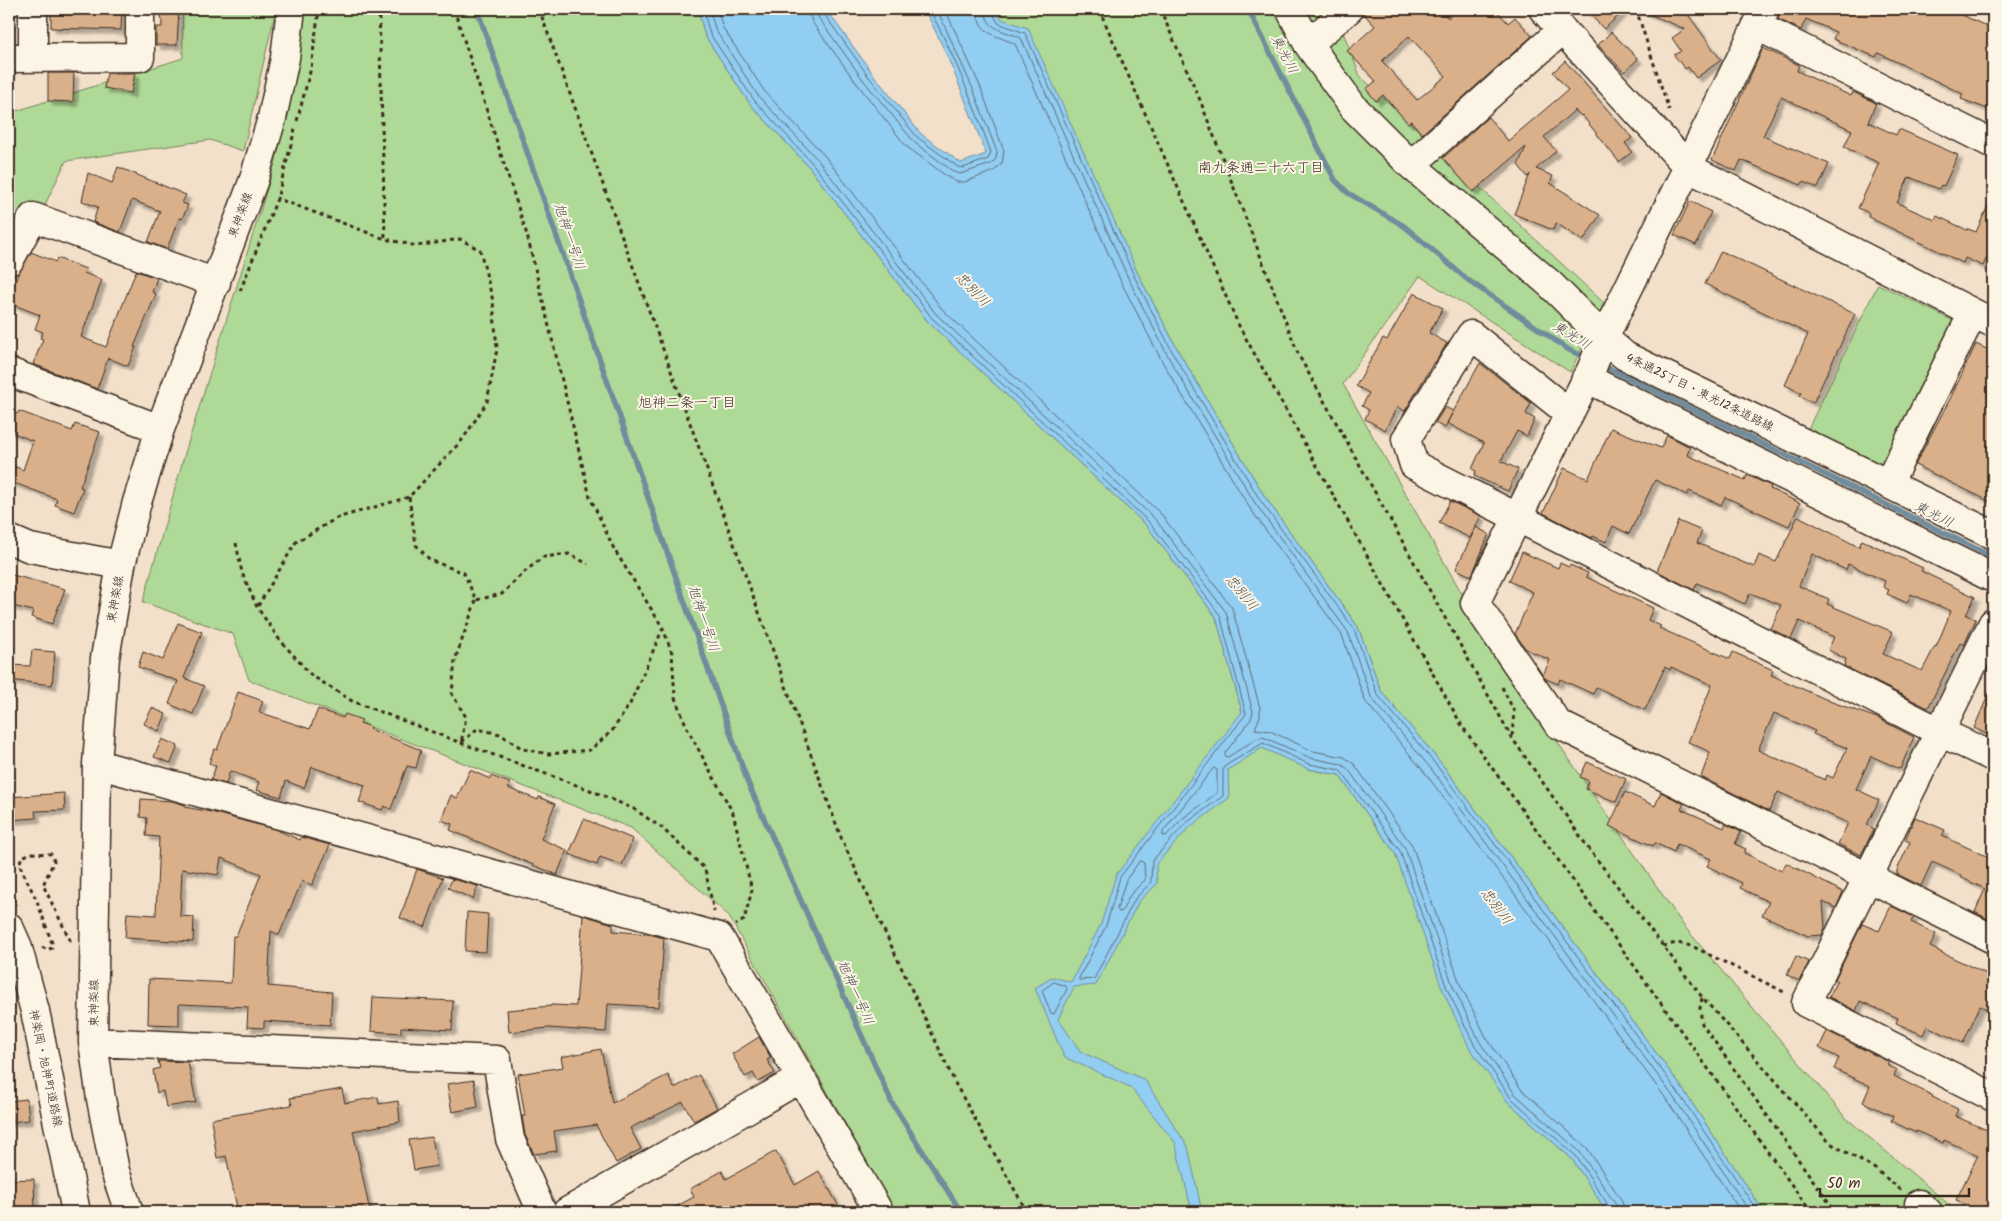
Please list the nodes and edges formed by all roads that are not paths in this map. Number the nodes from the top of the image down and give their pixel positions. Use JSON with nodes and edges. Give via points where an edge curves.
{"nodes":[{"id":1,"x":33,"y":9,"type":"edge"},
{"id":2,"x":140,"y":9,"type":"edge"},
{"id":3,"x":291,"y":9,"type":"edge"},
{"id":4,"x":1290,"y":9,"type":"edge"},
{"id":5,"x":1349,"y":9,"type":"edge"},
{"id":6,"x":1543,"y":9,"type":"edge"},
{"id":7,"x":1761,"y":18,"type":"edge"},
{"id":8,"x":1562,"y":30,"type":"junction"},
{"id":9,"x":1308,"y":44,"type":"junction"},
{"id":10,"x":21,"y":57,"type":"edge"},
{"id":11,"x":1993,"y":144,"type":"edge"},
{"id":12,"x":1411,"y":165,"type":"junction"},
{"id":13,"x":1689,"y":168,"type":"junction"},
{"id":14,"x":9,"y":261,"type":"edge"},
{"id":15,"x":226,"y":290,"type":"junction"},
{"id":16,"x":1983,"y":318,"type":"edge"},
{"id":17,"x":1595,"y":360,"type":"junction"},
{"id":18,"x":9,"y":372,"type":"edge"},
{"id":19,"x":1569,"y":413,"type":"junction"},
{"id":20,"x":160,"y":429,"type":"junction"},
{"id":21,"x":1888,"y":484,"type":"junction"},
{"id":22,"x":1517,"y":519,"type":"junction"},
{"id":23,"x":1993,"y":535,"type":"edge"},
{"id":24,"x":9,"y":539,"type":"edge"},
{"id":25,"x":121,"y":565,"type":"junction"},
{"id":26,"x":1993,"y":578,"type":"edge"},
{"id":27,"x":1993,"y":623,"type":"edge"},
{"id":28,"x":1940,"y":732,"type":"junction"},
{"id":29,"x":1993,"y":757,"type":"edge"},
{"id":30,"x":97,"y":764,"type":"junction"},
{"id":31,"x":1868,"y":878,"type":"junction"},
{"id":32,"x":13,"y":917,"type":"edge"},
{"id":33,"x":1993,"y":939,"type":"edge"},
{"id":34,"x":94,"y":1042,"type":"junction"},
{"id":35,"x":801,"y":1078,"type":"junction"},
{"id":36,"x":1993,"y":1097,"type":"edge"},
{"id":37,"x":76,"y":1212,"type":"edge"},
{"id":38,"x":129,"y":1212,"type":"edge"},
{"id":39,"x":542,"y":1212,"type":"edge"},
{"id":40,"x":567,"y":1212,"type":"edge"},
{"id":41,"x":879,"y":1212,"type":"edge"}],
"edges":[{"from":1,"to":10,"type":"street"},
{"from":2,"to":10,"type":"street","via":[[140,57]]},
{"from":3,"to":15,"type":"street","name":"東神楽線","via":[[285,58],[272,118]]},
{"from":4,"to":9,"type":"street"},
{"from":5,"to":9,"type":"street"},
{"from":6,"to":8,"type":"street"},
{"from":7,"to":11,"type":"street"},
{"from":7,"to":13,"type":"street"},
{"from":8,"to":12,"type":"street"},
{"from":8,"to":13,"type":"street"},
{"from":9,"to":12,"type":"street","via":[[1354,108]]},
{"from":12,"to":17,"type":"street","via":[[1550,284]]},
{"from":13,"to":16,"type":"street"},
{"from":13,"to":17,"type":"street"},
{"from":14,"to":15,"type":"street","via":[[33,218]]},
{"from":15,"to":20,"type":"street","name":"東神楽線"},
{"from":16,"to":21,"type":"street"},
{"from":17,"to":19,"type":"street"},
{"from":17,"to":21,"type":"street","name":"4条通25丁目・東光12条道路線","via":[[1625,356]]},
{"from":17,"to":26,"type":"street"},
{"from":18,"to":20,"type":"street"},
{"from":19,"to":22,"type":"street"},
{"from":19,"to":22,"type":"street","via":[[1471,335],[1406,439],[1414,465]]},
{"from":20,"to":25,"type":"street","name":"東神楽線"},
{"from":21,"to":23,"type":"street","name":"4条通25丁目・東光12条道路線"},
{"from":22,"to":28,"type":"street"},
{"from":22,"to":31,"type":"street","via":[[1475,603],[1558,724]]},
{"from":24,"to":25,"type":"street","via":[[30,548]]},
{"from":25,"to":30,"type":"street","name":"東神楽線","via":[[105,658]]},
{"from":27,"to":28,"type":"street"},
{"from":28,"to":29,"type":"street"},
{"from":28,"to":31,"type":"street"},
{"from":30,"to":34,"type":"street","name":"東神楽線"},
{"from":30,"to":35,"type":"street","via":[[719,937]]},
{"from":31,"to":33,"type":"street"},
{"from":31,"to":36,"type":"street","via":[[1806,1003]]},
{"from":32,"to":37,"type":"street","name":"神楽岡・旭神町道路線"},
{"from":34,"to":38,"type":"street","name":"東神楽線","via":[[115,1171]]},
{"from":34,"to":39,"type":"street","via":[[497,1060],[510,1139]]},
{"from":35,"to":40,"type":"street"},
{"from":35,"to":41,"type":"street"}]}
